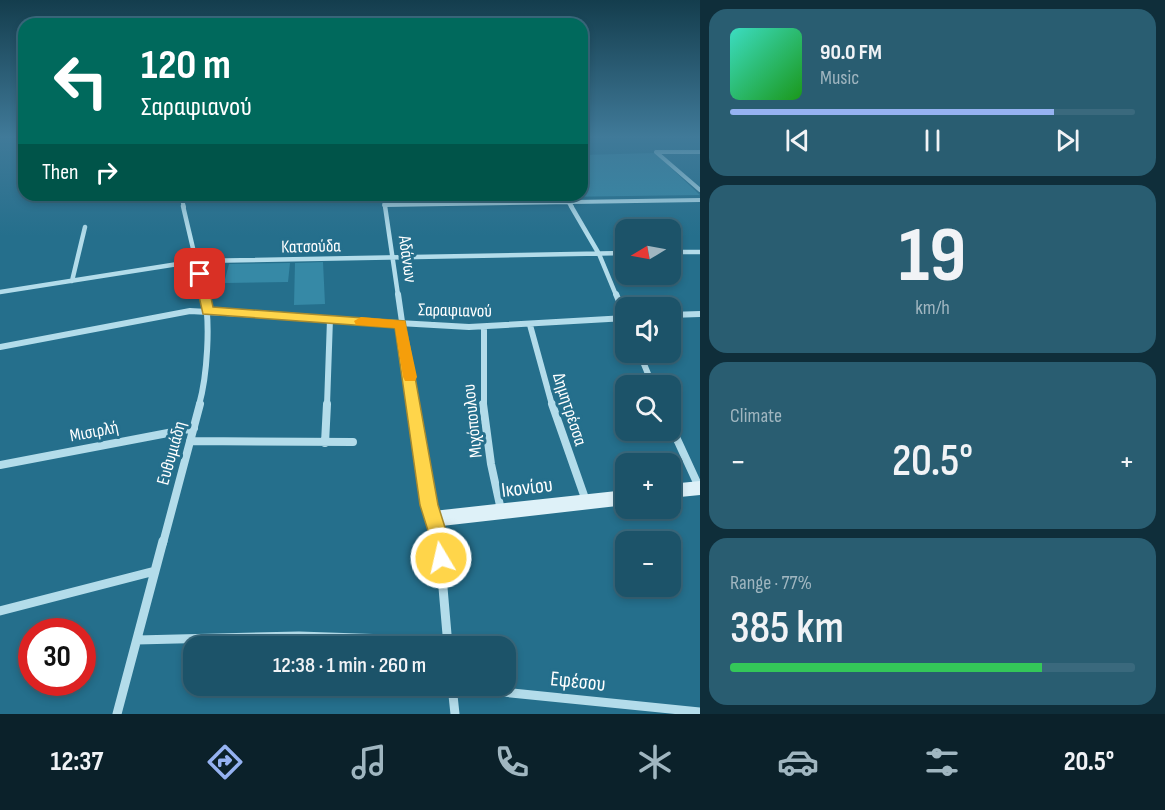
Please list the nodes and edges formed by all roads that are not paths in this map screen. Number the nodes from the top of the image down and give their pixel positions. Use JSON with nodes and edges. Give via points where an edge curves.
{"nodes":[{"id":1,"x":676,"y":169,"type":"edge"},
{"id":2,"x":700,"y":190,"type":"edge"},
{"id":3,"x":182,"y":201,"type":"edge"},
{"id":4,"x":383,"y":201,"type":"edge"},
{"id":5,"x":700,"y":201,"type":"edge"},
{"id":6,"x":569,"y":203,"type":"junction"},
{"id":7,"x":384,"y":205,"type":"junction"},
{"id":8,"x":85,"y":227,"type":"dead end"},
{"id":9,"x":681,"y":252,"type":"edge"},
{"id":10,"x":700,"y":252,"type":"edge"},
{"id":11,"x":615,"y":253,"type":"edge"},
{"id":12,"x":599,"y":254,"type":"junction"},
{"id":13,"x":391,"y":258,"type":"junction"},
{"id":14,"x":197,"y":261,"type":"junction"},
{"id":15,"x":72,"y":280,"type":"junction"},
{"id":16,"x":0,"y":292,"type":"edge"},
{"id":17,"x":616,"y":297,"type":"edge"},
{"id":18,"x":208,"y":311,"type":"junction"},
{"id":19,"x":700,"y":314,"type":"edge"},
{"id":20,"x":681,"y":315,"type":"edge"},
{"id":21,"x":330,"y":319,"type":"junction"},
{"id":22,"x":615,"y":319,"type":"edge"},
{"id":23,"x":401,"y":324,"type":"junction"},
{"id":24,"x":530,"y":325,"type":"junction"},
{"id":25,"x":484,"y":327,"type":"junction"},
{"id":26,"x":0,"y":348,"type":"edge"},
{"id":27,"x":194,"y":428,"type":"junction"},
{"id":28,"x":190,"y":441,"type":"junction"},
{"id":29,"x":678,"y":441,"type":"edge"},
{"id":30,"x":353,"y":442,"type":"dead end"},
{"id":31,"x":325,"y":443,"type":"junction"},
{"id":32,"x":0,"y":465,"type":"edge"},
{"id":33,"x":700,"y":488,"type":"edge"},
{"id":34,"x":681,"y":490,"type":"edge"},
{"id":35,"x":615,"y":498,"type":"edge"},
{"id":36,"x":586,"y":501,"type":"junction"},
{"id":37,"x":501,"y":511,"type":"junction"},
{"id":38,"x":433,"y":519,"type":"junction"},
{"id":39,"x":155,"y":571,"type":"junction"},
{"id":40,"x":0,"y":612,"type":"edge"},
{"id":41,"x":447,"y":636,"type":"edge"},
{"id":42,"x":183,"y":639,"type":"edge"},
{"id":43,"x":136,"y":640,"type":"junction"},
{"id":44,"x":516,"y":693,"type":"edge"},
{"id":45,"x":453,"y":696,"type":"edge"},
{"id":46,"x":700,"y":712,"type":"edge"},
{"id":47,"x":117,"y":714,"type":"edge"},
{"id":48,"x":455,"y":714,"type":"edge"}],
"edges":[{"from":1,"to":2,"type":"street"},
{"from":3,"to":14,"type":"street","name":"Ευθυμιάδη"},
{"from":4,"to":7,"type":"street","name":"Αδάνων"},
{"from":5,"to":6,"type":"street"},
{"from":6,"to":7,"type":"street"},
{"from":6,"to":12,"type":"street"},
{"from":7,"to":13,"type":"street","name":"Αδάνων"},
{"from":8,"to":15,"type":"street"},
{"from":9,"to":10,"type":"street"},
{"from":11,"to":12,"type":"street","name":"Κατσούδα"},
{"from":12,"to":13,"type":"street","name":"Κατσούδα"},
{"from":12,"to":17,"type":"street"},
{"from":13,"to":14,"type":"street","name":"Κατσούδα"},
{"from":13,"to":23,"type":"street","name":"Αδάνων"},
{"from":14,"to":15,"type":"street","name":"Κατσούδα"},
{"from":14,"to":18,"type":"street","name":"Ευθυμιάδη"},
{"from":15,"to":16,"type":"street","name":"Κατσούδα"},
{"from":18,"to":21,"type":"street","name":"Σαραφιανού"},
{"from":18,"to":26,"type":"street","name":"Σαραφιανού","via":[[190,311]]},
{"from":18,"to":27,"type":"street","name":"Ευθυμιάδη","via":[[203,392]]},
{"from":19,"to":20,"type":"street"},
{"from":21,"to":23,"type":"street","name":"Σαραφιανού"},
{"from":21,"to":31,"type":"street"},
{"from":22,"to":24,"type":"street","name":"Σαραφιανού"},
{"from":23,"to":25,"type":"street","name":"Σαραφιανού"},
{"from":23,"to":38,"type":"street","name":"Αδάνων"},
{"from":24,"to":25,"type":"street","name":"Σαραφιανού"},
{"from":24,"to":36,"type":"street","name":"Δημητρέσσα","via":[[554,413]]},
{"from":25,"to":37,"type":"street","name":"Μιχόπουλου","via":[[485,434]]},
{"from":27,"to":28,"type":"street","name":"Ευθυμιάδη"},
{"from":27,"to":32,"type":"street","name":"Μισιρλή"},
{"from":28,"to":31,"type":"street"},
{"from":28,"to":39,"type":"street","name":"Ευθυμιάδη"},
{"from":29,"to":33,"type":"street"},
{"from":30,"to":31,"type":"street"},
{"from":33,"to":34,"type":"street"},
{"from":35,"to":36,"type":"street","name":"Ικονίου"},
{"from":36,"to":37,"type":"street","name":"Ικονίου"},
{"from":37,"to":38,"type":"street","name":"Ικονίου"},
{"from":38,"to":41,"type":"street","name":"Αδάνων","via":[[439,537]]},
{"from":39,"to":40,"type":"street"},
{"from":39,"to":43,"type":"street","name":"Ευθυμιάδη"},
{"from":42,"to":43,"type":"street"},
{"from":43,"to":47,"type":"street","name":"Ευθυμιάδη"},
{"from":44,"to":46,"type":"street","name":"Εφέσου"},
{"from":45,"to":48,"type":"street"}]}
